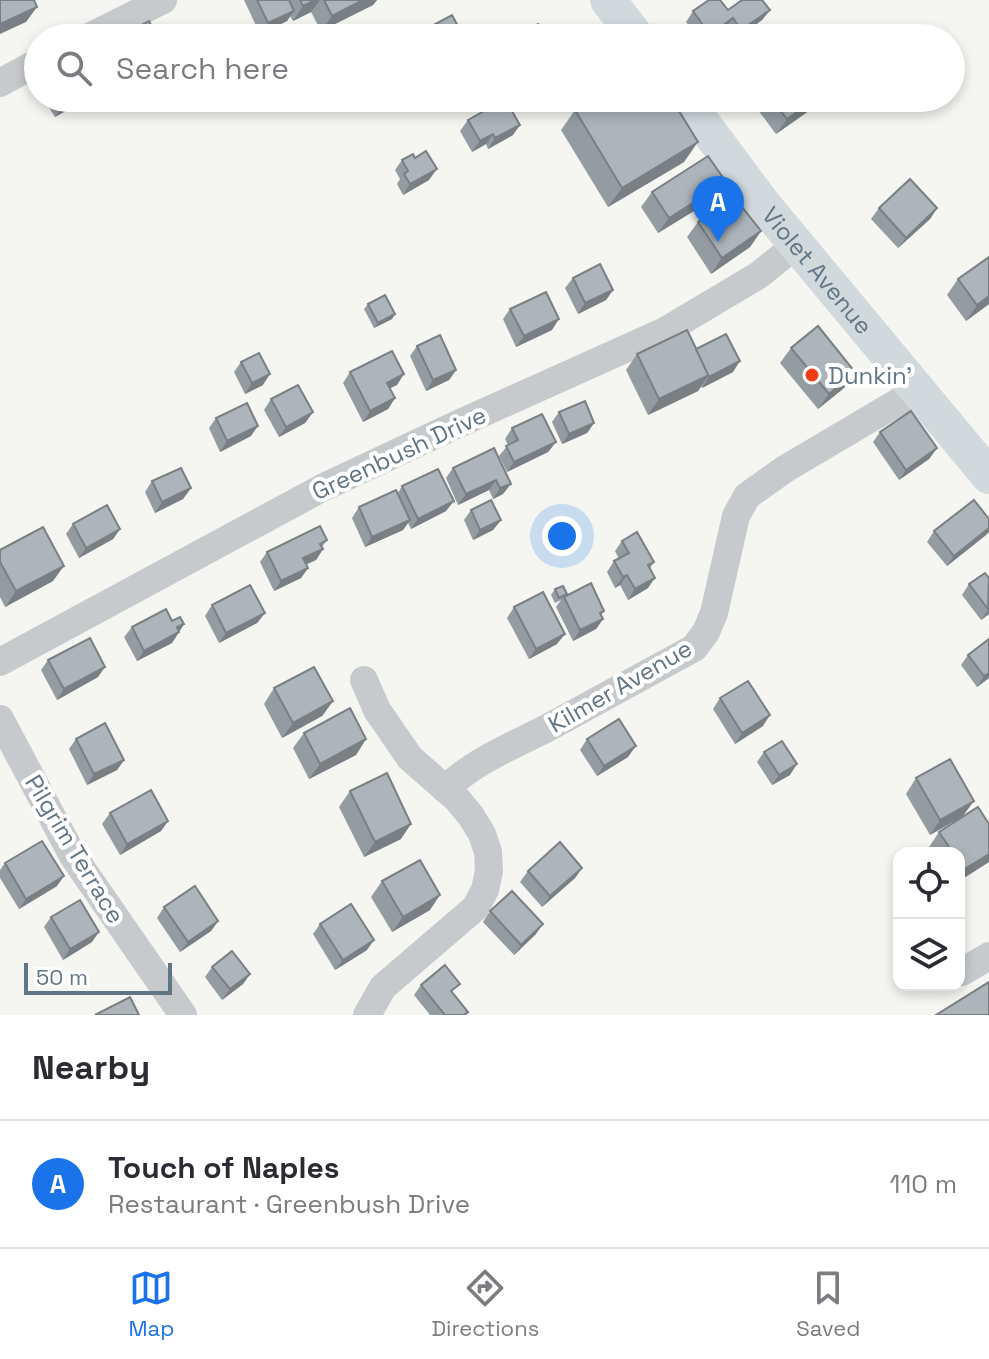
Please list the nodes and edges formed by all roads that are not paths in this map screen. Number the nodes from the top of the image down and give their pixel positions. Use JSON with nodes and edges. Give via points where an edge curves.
{"nodes":[{"id":1,"x":163,"y":0,"type":"edge"},
{"id":2,"x":608,"y":0,"type":"edge"},
{"id":3,"x":115,"y":24,"type":"edge"},
{"id":4,"x":626,"y":24,"type":"edge"},
{"id":5,"x":24,"y":70,"type":"edge"},
{"id":6,"x":0,"y":83,"type":"edge"},
{"id":7,"x":694,"y":112,"type":"edge"},
{"id":8,"x":796,"y":245,"type":"junction"},
{"id":9,"x":917,"y":391,"type":"junction"},
{"id":10,"x":989,"y":476,"type":"edge"},
{"id":11,"x":0,"y":662,"type":"edge"},
{"id":12,"x":364,"y":680,"type":"dead end"},
{"id":13,"x":0,"y":719,"type":"edge"},
{"id":14,"x":445,"y":789,"type":"junction"},
{"id":15,"x":989,"y":956,"type":"edge"},
{"id":16,"x":965,"y":970,"type":"edge"},
{"id":17,"x":183,"y":1015,"type":"edge"},
{"id":18,"x":367,"y":1015,"type":"edge"}],
"edges":[{"from":1,"to":3,"type":"street"},
{"from":2,"to":4,"type":"main road"},
{"from":5,"to":6,"type":"street"},
{"from":7,"to":8,"type":"main road","name":"Violet Avenue"},
{"from":8,"to":9,"type":"main road","name":"Violet Avenue"},
{"from":8,"to":11,"type":"street","name":"Greenbush Drive","via":[[759,275],[665,331],[322,488]]},
{"from":9,"to":10,"type":"main road","name":"Violet Avenue"},
{"from":9,"to":14,"type":"street","name":"Kilmer Avenue","via":[[747,496],[736,516],[714,613],[694,648],[496,752]]},
{"from":12,"to":14,"type":"street","via":[[377,710],[410,758]]},
{"from":13,"to":17,"type":"street","name":"Pilgrim Terrace","via":[[73,856]]},
{"from":14,"to":18,"type":"street","via":[[482,834],[488,852],[485,890],[475,908],[383,987]]},
{"from":15,"to":16,"type":"street"}]}
